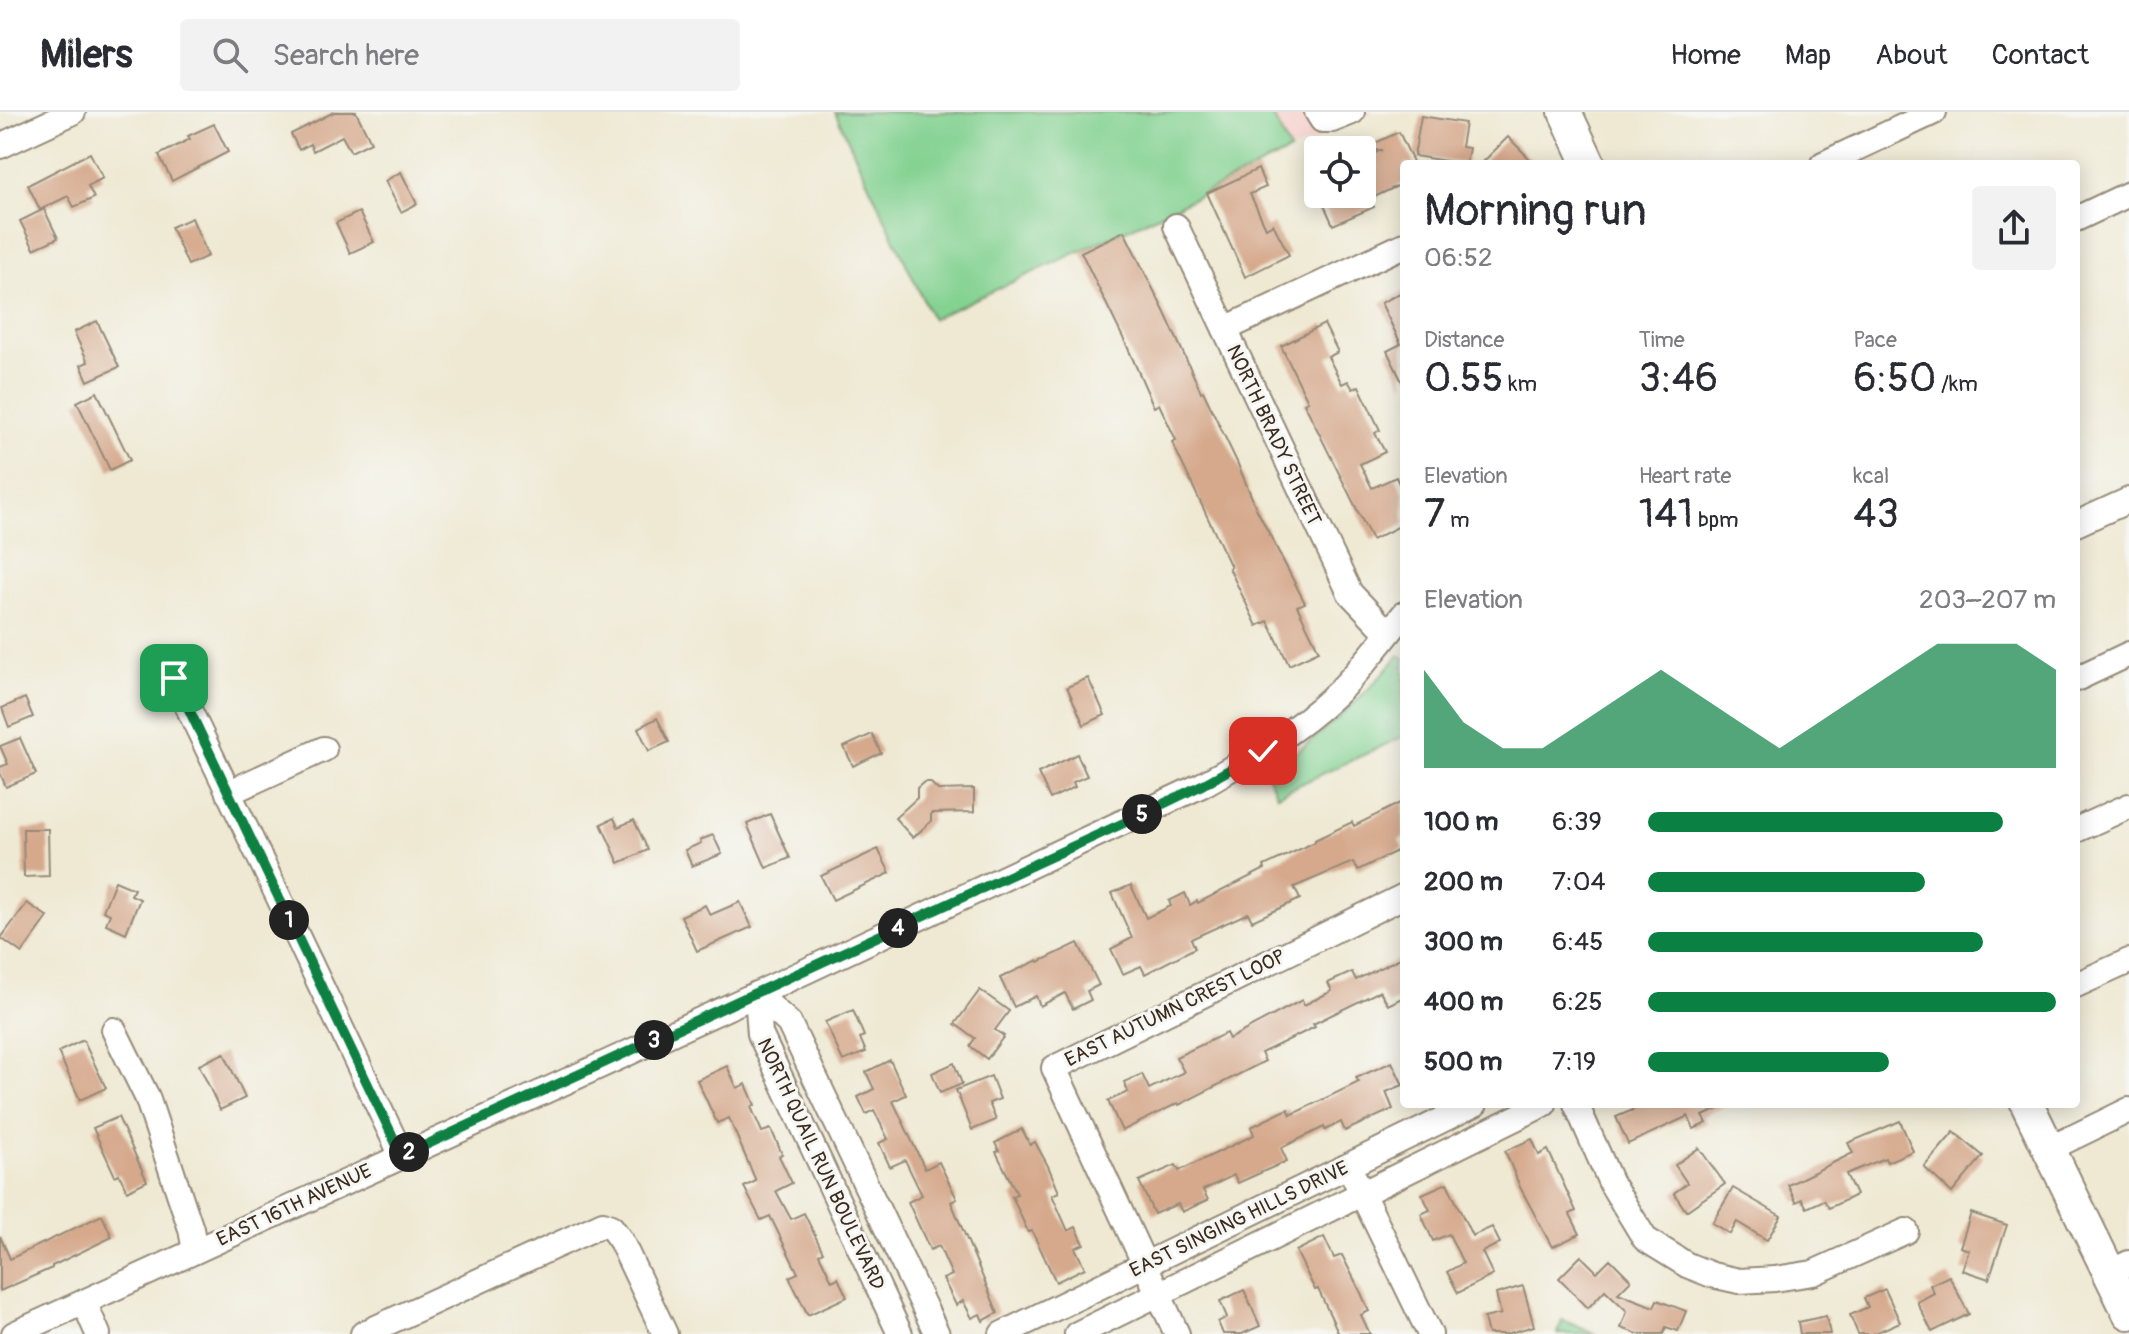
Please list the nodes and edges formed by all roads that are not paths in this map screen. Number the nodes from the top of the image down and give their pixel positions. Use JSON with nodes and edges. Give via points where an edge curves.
{"nodes":[{"id":1,"x":73,"y":112,"type":"edge"},
{"id":2,"x":1317,"y":112,"type":"edge"},
{"id":3,"x":1352,"y":112,"type":"edge"},
{"id":4,"x":1565,"y":112,"type":"edge"},
{"id":5,"x":1934,"y":112,"type":"edge"},
{"id":6,"x":0,"y":146,"type":"edge"},
{"id":7,"x":1587,"y":160,"type":"edge"},
{"id":8,"x":1832,"y":160,"type":"edge"},
{"id":9,"x":2129,"y":194,"type":"edge"},
{"id":10,"x":2080,"y":217,"type":"edge"},
{"id":11,"x":1176,"y":226,"type":"dead end"},
{"id":12,"x":1400,"y":247,"type":"edge"},
{"id":13,"x":1225,"y":329,"type":"junction"},
{"id":14,"x":2129,"y":500,"type":"edge"},
{"id":15,"x":2080,"y":522,"type":"edge"},
{"id":16,"x":1400,"y":619,"type":"edge"},
{"id":17,"x":1388,"y":633,"type":"junction"},
{"id":18,"x":2129,"y":654,"type":"edge"},
{"id":19,"x":2080,"y":677,"type":"edge"},
{"id":20,"x":174,"y":678,"type":"dead end"},
{"id":21,"x":324,"y":749,"type":"dead end"},
{"id":22,"x":228,"y":793,"type":"junction"},
{"id":23,"x":2129,"y":806,"type":"edge"},
{"id":24,"x":2080,"y":828,"type":"edge"},
{"id":25,"x":1400,"y":898,"type":"edge"},
{"id":26,"x":2129,"y":961,"type":"edge"},
{"id":27,"x":2080,"y":983,"type":"edge"},
{"id":28,"x":757,"y":994,"type":"junction"},
{"id":29,"x":114,"y":1030,"type":"dead end"},
{"id":30,"x":1467,"y":1108,"type":"edge"},
{"id":31,"x":1536,"y":1108,"type":"edge"},
{"id":32,"x":1578,"y":1108,"type":"edge"},
{"id":33,"x":2029,"y":1108,"type":"edge"},
{"id":34,"x":2129,"y":1110,"type":"edge"},
{"id":35,"x":2049,"y":1149,"type":"junction"},
{"id":36,"x":402,"y":1156,"type":"junction"},
{"id":37,"x":1349,"y":1166,"type":"junction"},
{"id":38,"x":1362,"y":1193,"type":"junction"},
{"id":39,"x":1906,"y":1231,"type":"dead end"},
{"id":40,"x":195,"y":1251,"type":"junction"},
{"id":41,"x":1145,"y":1265,"type":"junction"},
{"id":42,"x":2120,"y":1268,"type":"edge"},
{"id":43,"x":1159,"y":1293,"type":"junction"},
{"id":44,"x":84,"y":1302,"type":"junction"},
{"id":45,"x":2129,"y":1313,"type":"edge"},
{"id":46,"x":14,"y":1334,"type":"edge"},
{"id":47,"x":98,"y":1334,"type":"edge"},
{"id":48,"x":363,"y":1334,"type":"edge"},
{"id":49,"x":665,"y":1334,"type":"edge"},
{"id":50,"x":900,"y":1334,"type":"edge"},
{"id":51,"x":937,"y":1334,"type":"edge"},
{"id":52,"x":1002,"y":1334,"type":"edge"},
{"id":53,"x":1077,"y":1334,"type":"edge"},
{"id":54,"x":1177,"y":1334,"type":"edge"},
{"id":55,"x":1430,"y":1334,"type":"edge"}],
"edges":[{"from":1,"to":6,"type":"street"},
{"from":2,"to":3,"type":"street","via":[[1322,120],[1332,120]]},
{"from":4,"to":7,"type":"main road"},
{"from":5,"to":8,"type":"street"},
{"from":9,"to":10,"type":"street"},
{"from":11,"to":13,"type":"street","name":"NORTH BRADY STREET"},
{"from":12,"to":13,"type":"street"},
{"from":13,"to":17,"type":"street","name":"NORTH BRADY STREET","via":[[1350,593]]},
{"from":14,"to":15,"type":"street"},
{"from":16,"to":17,"type":"street","name":"EAST 16TH AVENUE"},
{"from":17,"to":28,"type":"street","name":"EAST 16TH AVENUE","via":[[1336,694],[1263,751],[1114,828]]},
{"from":18,"to":19,"type":"street"},
{"from":20,"to":22,"type":"street"},
{"from":21,"to":22,"type":"street"},
{"from":22,"to":36,"type":"street"},
{"from":23,"to":24,"type":"street"},
{"from":25,"to":41,"type":"street","name":"EAST AUTUMN CREST LOOP","via":[[1054,1068]]},
{"from":26,"to":27,"type":"street"},
{"from":28,"to":36,"type":"street","name":"EAST 16TH AVENUE"},
{"from":28,"to":50,"type":"street","name":"NORTH QUAIL RUN BOULEVARD","via":[[760,1034]]},
{"from":28,"to":51,"type":"street","name":"NORTH QUAIL RUN BOULEVARD","via":[[789,1023]]},
{"from":29,"to":40,"type":"street","via":[[147,1097]]},
{"from":30,"to":37,"type":"street","name":"EAST SINGING HILLS DRIVE"},
{"from":31,"to":38,"type":"street","name":"EAST SINGING HILLS DRIVE"},
{"from":32,"to":39,"type":"street","via":[[1611,1183],[1645,1239],[1712,1275],[1739,1281],[1813,1273]]},
{"from":33,"to":35,"type":"main road"},
{"from":34,"to":35,"type":"street"},
{"from":35,"to":42,"type":"main road"},
{"from":36,"to":40,"type":"street","name":"EAST 16TH AVENUE"},
{"from":37,"to":38,"type":"street"},
{"from":37,"to":41,"type":"street","name":"EAST SINGING HILLS DRIVE"},
{"from":38,"to":43,"type":"street","name":"EAST SINGING HILLS DRIVE"},
{"from":38,"to":55,"type":"street"},
{"from":40,"to":44,"type":"street","name":"EAST 16TH AVENUE"},
{"from":41,"to":43,"type":"street"},
{"from":41,"to":52,"type":"street","name":"EAST SINGING HILLS DRIVE"},
{"from":42,"to":45,"type":"main road"},
{"from":43,"to":53,"type":"street","name":"EAST SINGING HILLS DRIVE"},
{"from":43,"to":54,"type":"street"},
{"from":44,"to":46,"type":"street","name":"EAST 16TH AVENUE"},
{"from":44,"to":47,"type":"street"},
{"from":48,"to":49,"type":"street","via":[[603,1224],[621,1241]]}]}
